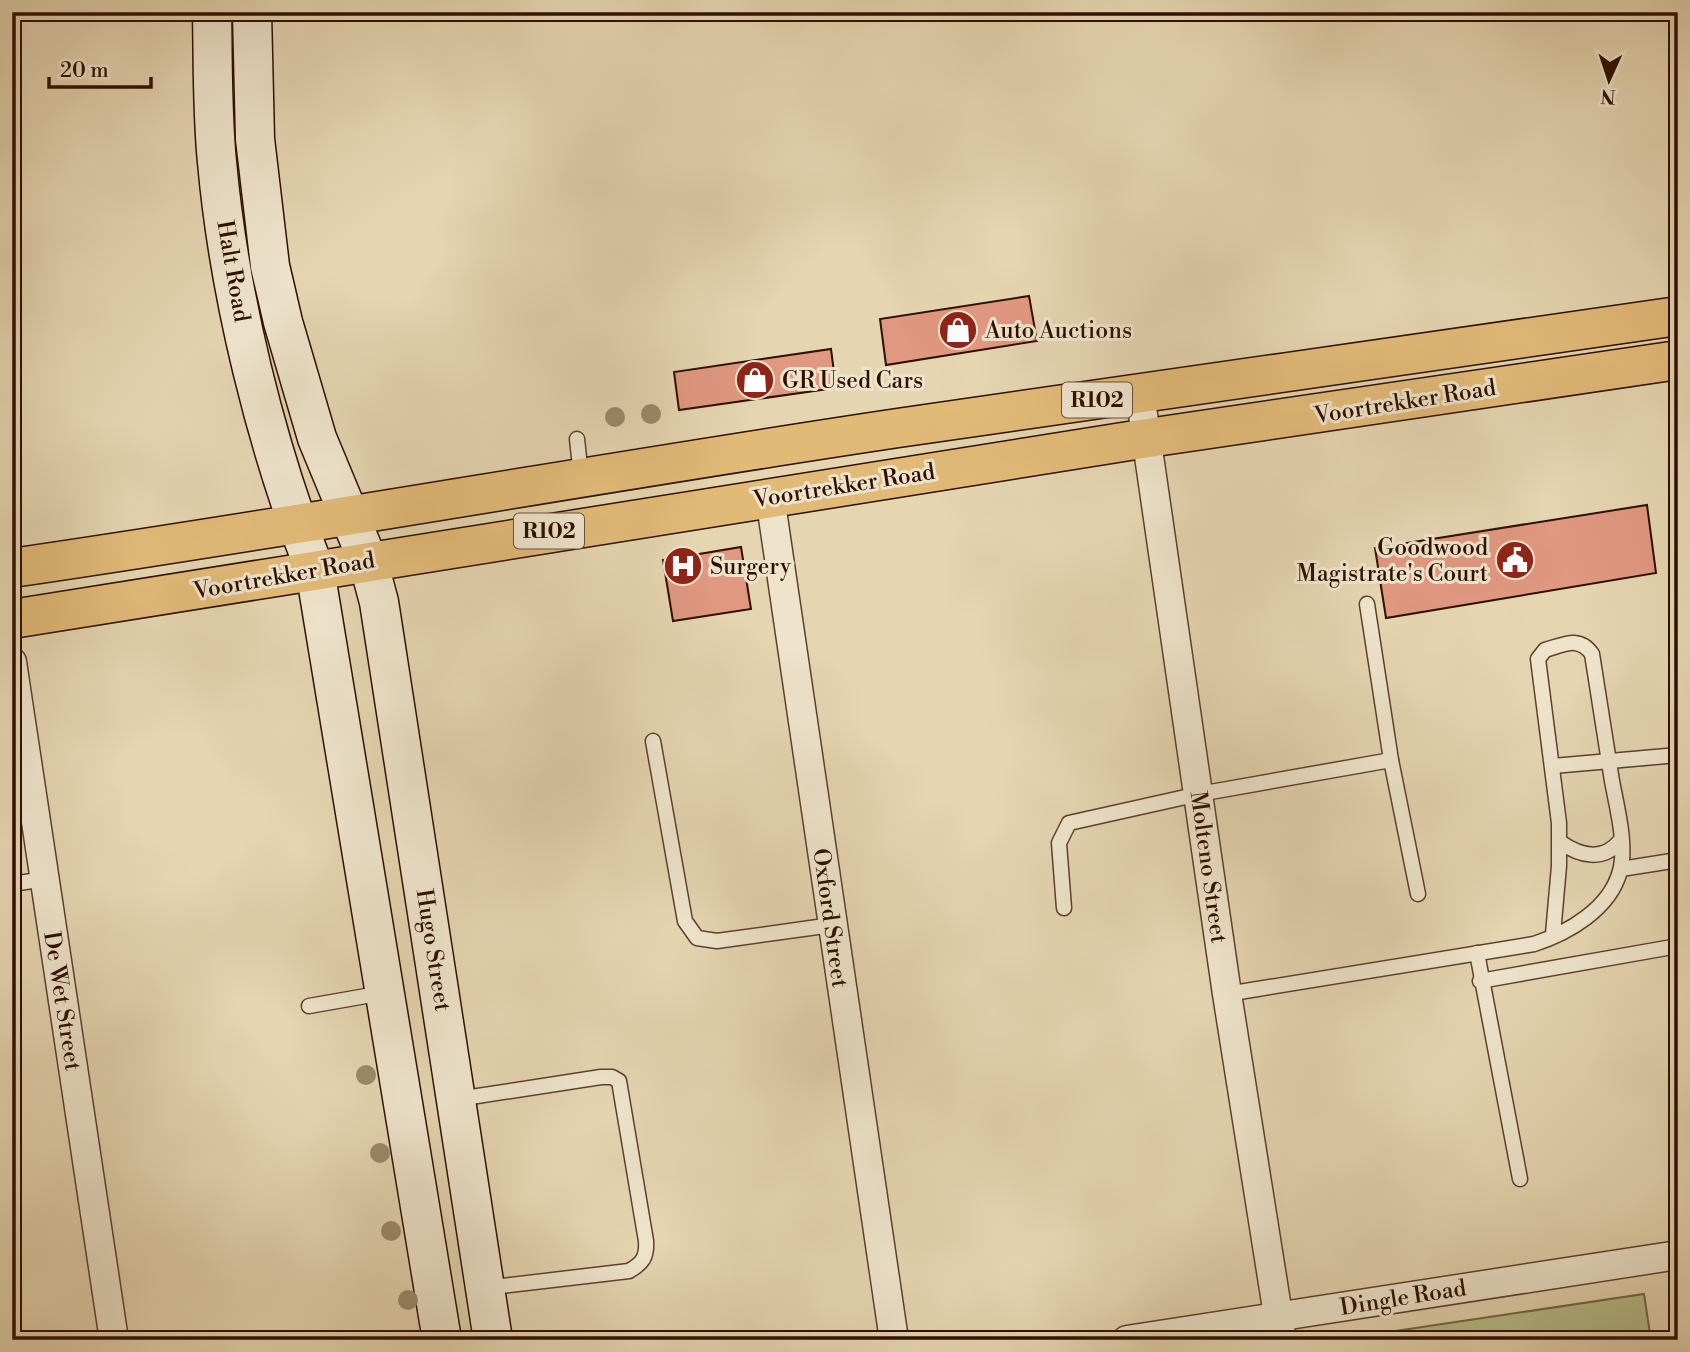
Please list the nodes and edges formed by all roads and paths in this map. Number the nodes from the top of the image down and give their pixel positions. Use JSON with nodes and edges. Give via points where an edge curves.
{"nodes":[{"id":1,"x":212,"y":24,"type":"edge"},
{"id":2,"x":252,"y":26,"type":"edge"},
{"id":3,"x":1678,"y":316,"type":"edge"},
{"id":4,"x":1678,"y":360,"type":"edge"},
{"id":5,"x":1293,"y":373,"type":"junction"},
{"id":6,"x":1140,"y":394,"type":"junction"},
{"id":7,"x":1299,"y":418,"type":"junction"},
{"id":8,"x":1148,"y":438,"type":"junction"},
{"id":9,"x":577,"y":439,"type":"dead end"},
{"id":10,"x":581,"y":477,"type":"junction"},
{"id":11,"x":770,"y":497,"type":"junction"},
{"id":12,"x":350,"y":514,"type":"junction"},
{"id":13,"x":296,"y":523,"type":"junction"},
{"id":14,"x":368,"y":561,"type":"junction"},
{"id":15,"x":12,"y":568,"type":"edge"},
{"id":16,"x":314,"y":570,"type":"junction"},
{"id":17,"x":1367,"y":604,"type":"dead end"},
{"id":18,"x":12,"y":619,"type":"edge"},
{"id":19,"x":12,"y":662,"type":"edge"},
{"id":20,"x":653,"y":741,"type":"dead end"},
{"id":21,"x":1678,"y":755,"type":"edge"},
{"id":22,"x":1391,"y":760,"type":"junction"},
{"id":23,"x":1609,"y":761,"type":"junction"},
{"id":24,"x":1553,"y":766,"type":"junction"},
{"id":25,"x":1199,"y":794,"type":"junction"},
{"id":26,"x":1620,"y":841,"type":"junction"},
{"id":27,"x":1560,"y":842,"type":"junction"},
{"id":28,"x":1678,"y":860,"type":"edge"},
{"id":29,"x":1621,"y":869,"type":"junction"},
{"id":30,"x":45,"y":879,"type":"junction"},
{"id":31,"x":12,"y":884,"type":"edge"},
{"id":32,"x":1418,"y":894,"type":"dead end"},
{"id":33,"x":1064,"y":908,"type":"dead end"},
{"id":34,"x":832,"y":925,"type":"junction"},
{"id":35,"x":1553,"y":934,"type":"junction"},
{"id":36,"x":1678,"y":946,"type":"edge"},
{"id":37,"x":1476,"y":953,"type":"junction"},
{"id":38,"x":1480,"y":981,"type":"junction"},
{"id":39,"x":385,"y":993,"type":"junction"},
{"id":40,"x":1227,"y":993,"type":"junction"},
{"id":41,"x":309,"y":1006,"type":"dead end"},
{"id":42,"x":458,"y":1099,"type":"junction"},
{"id":43,"x":1520,"y":1179,"type":"dead end"},
{"id":44,"x":1678,"y":1255,"type":"edge"},
{"id":45,"x":485,"y":1288,"type":"junction"},
{"id":46,"x":1280,"y":1328,"type":"edge"},
{"id":47,"x":114,"y":1340,"type":"edge"},
{"id":48,"x":442,"y":1340,"type":"edge"},
{"id":49,"x":493,"y":1340,"type":"edge"},
{"id":50,"x":894,"y":1340,"type":"edge"},
{"id":51,"x":1127,"y":1340,"type":"edge"}],
"edges":[{"from":1,"to":13,"type":"street","name":"Halt Road","via":[[216,161],[237,302]]},
{"from":2,"to":12,"type":"street","name":"Halt Road","via":[[255,139],[270,266],[317,438]]},
{"from":3,"to":5,"type":"main road","name":"Voortrekker Road","number":"R102"},
{"from":4,"to":7,"type":"main road","name":"Voortrekker Road","number":"R102"},
{"from":5,"to":6,"type":"main road","name":"Voortrekker Road","number":"R102"},
{"from":5,"to":7,"type":"main road"},
{"from":6,"to":8,"type":"street","name":"Molteno Street"},
{"from":6,"to":10,"type":"main road","name":"Voortrekker Road","number":"R102"},
{"from":7,"to":8,"type":"main road","name":"Voortrekker Road","number":"R102"},
{"from":8,"to":11,"type":"main road","name":"Voortrekker Road","number":"R102"},
{"from":8,"to":25,"type":"street","name":"Molteno Street"},
{"from":9,"to":10,"type":"lane"},
{"from":10,"to":12,"type":"main road","name":"Voortrekker Road","number":"R102"},
{"from":11,"to":14,"type":"main road","name":"Voortrekker Road","number":"R102"},
{"from":11,"to":34,"type":"street","name":"Oxford Street"},
{"from":12,"to":13,"type":"main road","name":"Voortrekker Road","number":"R102"},
{"from":12,"to":14,"type":"street","name":"Halt Road"},
{"from":13,"to":15,"type":"main road","name":"Voortrekker Road","number":"R102"},
{"from":13,"to":16,"type":"street","name":"Halt Road"},
{"from":14,"to":16,"type":"main road","name":"Voortrekker Road","number":"R102"},
{"from":14,"to":42,"type":"street","name":"Hugo Street","via":[[379,602]]},
{"from":16,"to":18,"type":"main road","name":"Voortrekker Road","number":"R102"},
{"from":16,"to":39,"type":"street"},
{"from":17,"to":22,"type":"lane"},
{"from":19,"to":30,"type":"street","name":"De Wet Street"},
{"from":20,"to":34,"type":"lane","via":[[685,921],[697,938],[717,941]]},
{"from":21,"to":23,"type":"lane"},
{"from":22,"to":25,"type":"lane"},
{"from":22,"to":32,"type":"lane"},
{"from":23,"to":24,"type":"lane"},
{"from":23,"to":24,"type":"lane","via":[[1592,654],[1584,644],[1572,642],[1545,650],[1538,659]]},
{"from":23,"to":26,"type":"lane"},
{"from":24,"to":27,"type":"lane"},
{"from":25,"to":33,"type":"lane","via":[[1069,823],[1059,843]]},
{"from":25,"to":40,"type":"street","name":"Molteno Street"},
{"from":26,"to":27,"type":"lane","via":[[1610,852],[1592,855]]},
{"from":26,"to":29,"type":"lane"},
{"from":27,"to":35,"type":"lane"},
{"from":28,"to":29,"type":"lane"},
{"from":29,"to":35,"type":"lane","via":[[1613,890],[1591,914]]},
{"from":30,"to":31,"type":"lane"},
{"from":30,"to":47,"type":"street","name":"De Wet Street"},
{"from":34,"to":50,"type":"street","name":"Oxford Street"},
{"from":35,"to":37,"type":"lane","via":[[1534,944]]},
{"from":36,"to":38,"type":"lane"},
{"from":37,"to":38,"type":"lane"},
{"from":37,"to":40,"type":"lane"},
{"from":38,"to":43,"type":"lane"},
{"from":39,"to":41,"type":"lane"},
{"from":39,"to":48,"type":"street"},
{"from":40,"to":46,"type":"street","name":"Molteno Street"},
{"from":42,"to":45,"type":"street","name":"Hugo Street"},
{"from":42,"to":45,"type":"lane","via":[[601,1077],[619,1081],[646,1241],[641,1265],[629,1271]]},
{"from":44,"to":46,"type":"street","name":"Dingle Road"},
{"from":45,"to":49,"type":"street","name":"Hugo Street"},
{"from":46,"to":51,"type":"street","name":"Dingle Road"}]}
